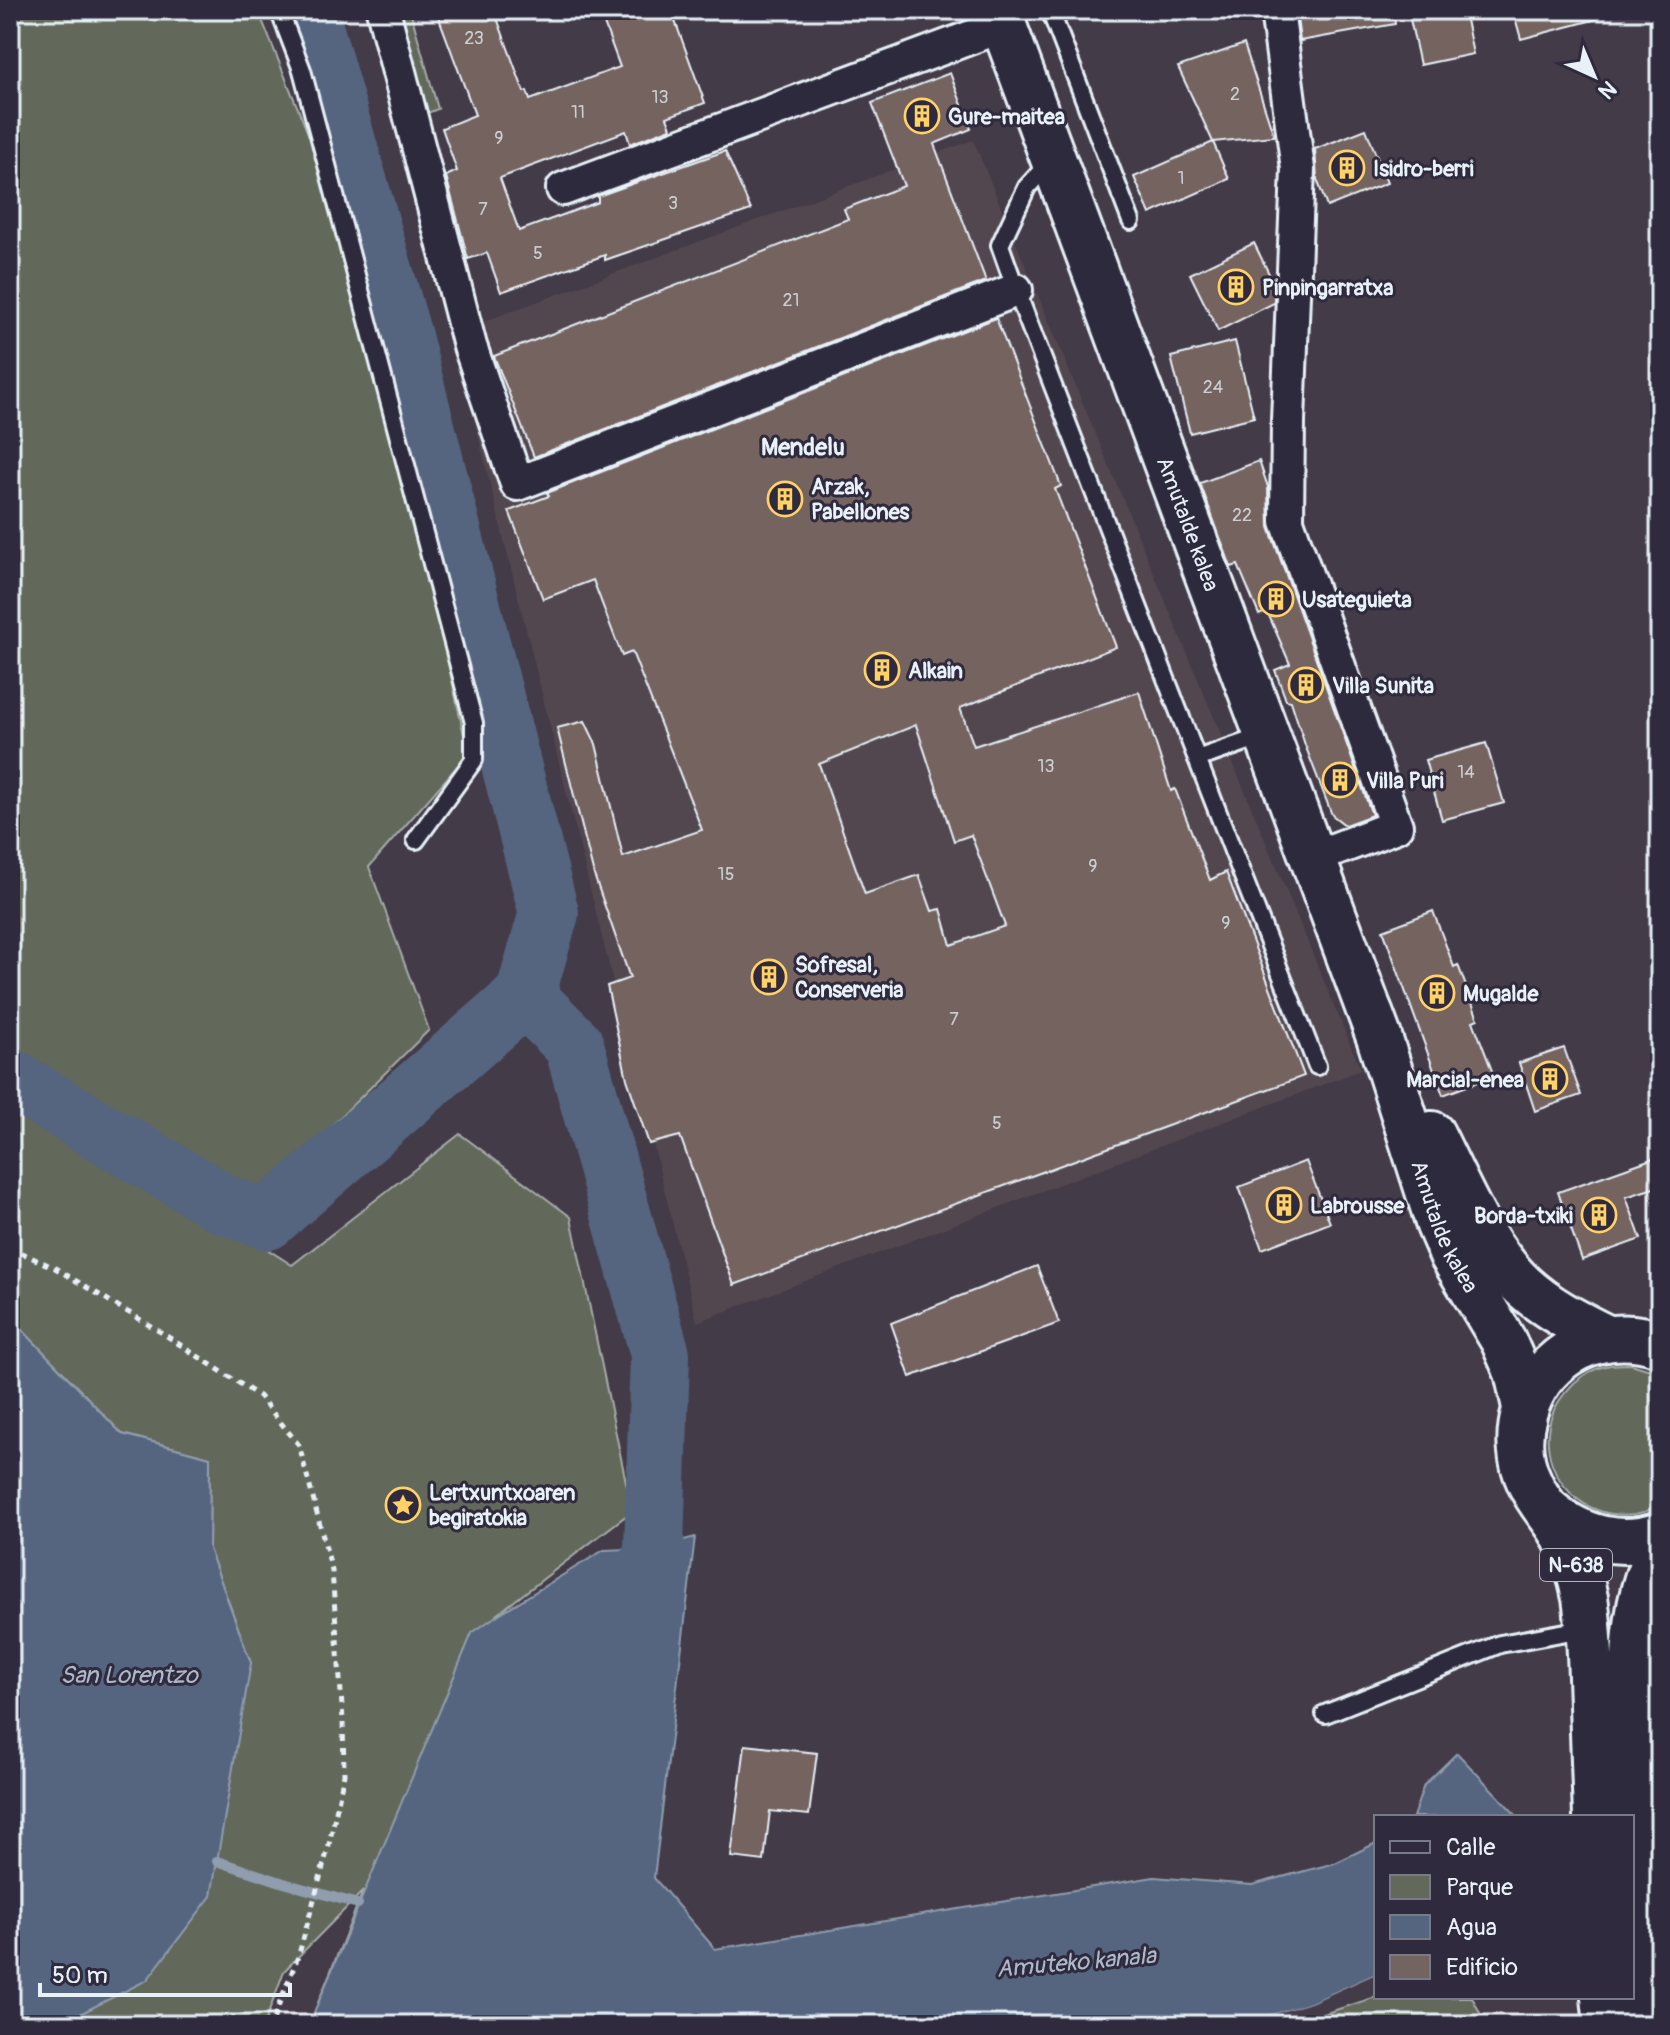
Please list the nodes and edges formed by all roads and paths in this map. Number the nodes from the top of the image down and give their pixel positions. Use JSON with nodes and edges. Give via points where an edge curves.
{"nodes":[{"id":1,"x":279,"y":10,"type":"edge"},
{"id":2,"x":383,"y":10,"type":"edge"},
{"id":3,"x":1050,"y":10,"type":"edge"},
{"id":4,"x":1277,"y":10,"type":"edge"},
{"id":5,"x":1001,"y":18,"type":"edge"},
{"id":6,"x":1053,"y":158,"type":"junction"},
{"id":7,"x":563,"y":189,"type":"dead end"},
{"id":8,"x":1131,"y":221,"type":"dead end"},
{"id":9,"x":1016,"y":290,"type":"junction"},
{"id":10,"x":1267,"y":735,"type":"junction"},
{"id":11,"x":1197,"y":759,"type":"junction"},
{"id":12,"x":416,"y":840,"type":"dead end"},
{"id":13,"x":1313,"y":858,"type":"junction"},
{"id":14,"x":1379,"y":1037,"type":"junction"},
{"id":15,"x":1317,"y":1066,"type":"dead end"},
{"id":16,"x":10,"y":1248,"type":"edge"},
{"id":17,"x":1639,"y":1334,"type":"edge"},
{"id":18,"x":1525,"y":1407,"type":"junction"},
{"id":19,"x":1545,"y":1508,"type":"junction"},
{"id":20,"x":1660,"y":1535,"type":"edge"},
{"id":21,"x":1660,"y":1550,"type":"edge"},
{"id":22,"x":1589,"y":1628,"type":"junction"},
{"id":23,"x":1613,"y":1709,"type":"junction"},
{"id":24,"x":1325,"y":1714,"type":"dead end"},
{"id":25,"x":1596,"y":1815,"type":"edge"},
{"id":26,"x":1626,"y":1815,"type":"edge"},
{"id":27,"x":1634,"y":1876,"type":"edge"},
{"id":28,"x":1604,"y":1999,"type":"edge"},
{"id":29,"x":271,"y":2025,"type":"edge"},
{"id":30,"x":1607,"y":2025,"type":"edge"},
{"id":31,"x":1645,"y":2025,"type":"edge"}],
"edges":[{"from":1,"to":12,"type":"lane","via":[[302,70],[474,723],[474,760]]},
{"from":2,"to":9,"type":"street","via":[[470,346],[517,484]]},
{"from":3,"to":8,"type":"lane"},
{"from":4,"to":13,"type":"street","via":[[1298,169],[1287,521],[1396,826]]},
{"from":5,"to":6,"type":"main road","name":"Amutalde kalea"},
{"from":5,"to":7,"type":"street"},
{"from":6,"to":9,"type":"lane","via":[[1027,187],[1000,245]]},
{"from":6,"to":10,"type":"main road","name":"Amutalde kalea"},
{"from":9,"to":11,"type":"lane"},
{"from":10,"to":11,"type":"lane"},
{"from":10,"to":13,"type":"main road","name":"Amutalde kalea"},
{"from":11,"to":15,"type":"lane"},
{"from":13,"to":14,"type":"main road","name":"Amutalde kalea"},
{"from":14,"to":17,"type":"main road","name":"Amutalde kalea","via":[[1500,1261],[1546,1305]]},
{"from":14,"to":18,"type":"main road","name":"Amutalde kalea","via":[[1439,1225],[1503,1340]]},
{"from":16,"to":29,"type":"path","via":[[55,1268],[259,1396],[299,1445],[332,1571],[344,1774],[299,1954]]},
{"from":17,"to":18,"type":"main road","number":"N-638","via":[[1586,1344],[1567,1354],[1548,1369]]},
{"from":18,"to":19,"type":"main road","number":"N-638","via":[[1522,1462]]},
{"from":19,"to":20,"type":"main road","number":"N-638","via":[[1562,1523],[1608,1540]]},
{"from":19,"to":22,"type":"main road","number":"N-638","via":[[1576,1564]]},
{"from":21,"to":23,"type":"main road","number":"N-638","via":[[1640,1602]]},
{"from":22,"to":23,"type":"main road","number":"N-638"},
{"from":22,"to":24,"type":"lane","via":[[1500,1644]]},
{"from":23,"to":25,"type":"main road","number":"N-638"},
{"from":23,"to":26,"type":"main road","number":"N-638"},
{"from":27,"to":31,"type":"main road","number":"N-638"},
{"from":28,"to":30,"type":"main road"}]}
